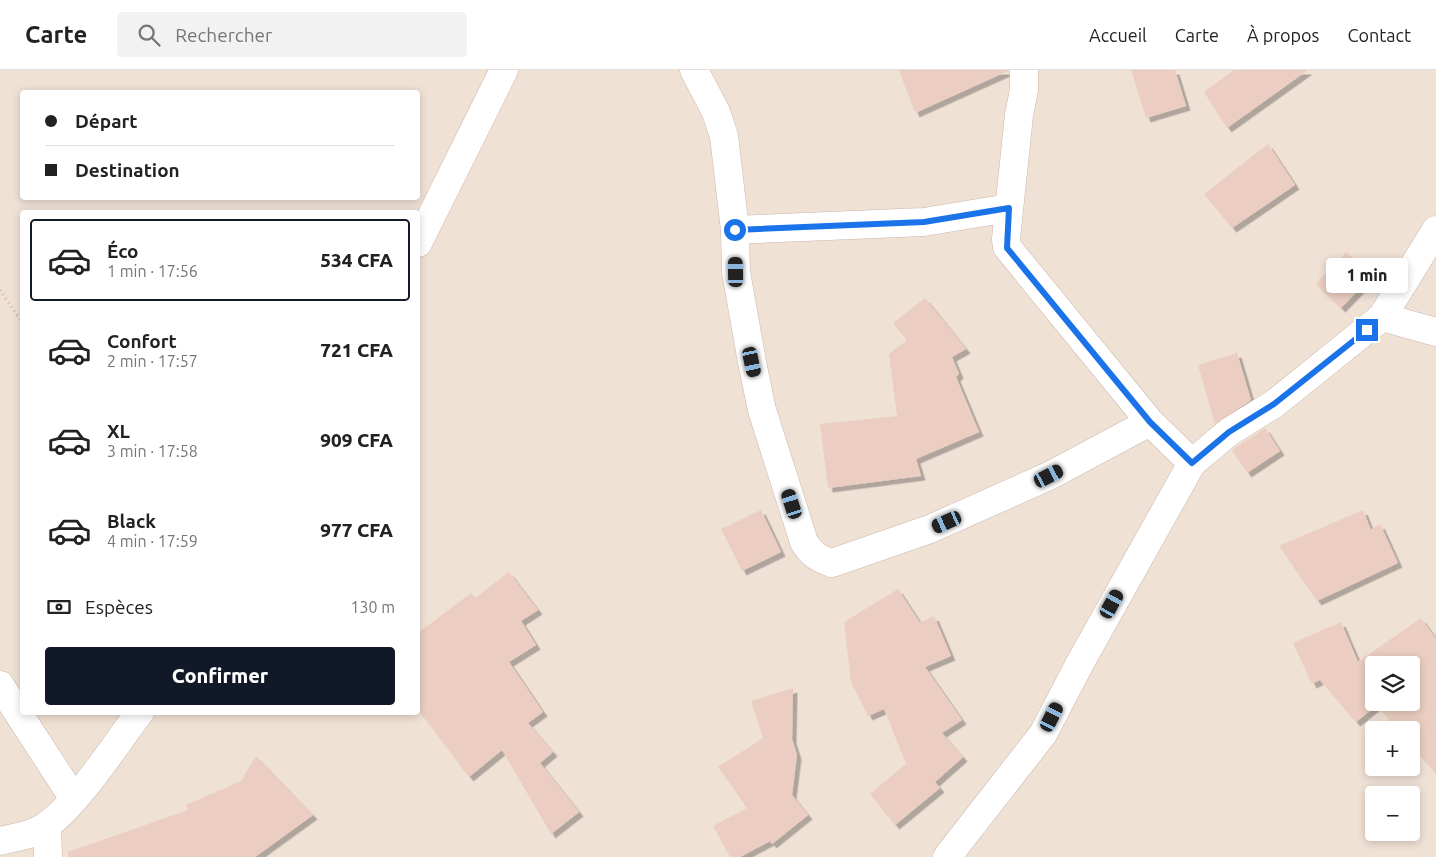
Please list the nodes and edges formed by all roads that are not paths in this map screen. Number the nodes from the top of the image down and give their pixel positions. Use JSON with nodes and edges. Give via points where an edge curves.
{"nodes":[{"id":1,"x":504,"y":70,"type":"edge"},
{"id":2,"x":694,"y":70,"type":"edge"},
{"id":3,"x":1024,"y":70,"type":"edge"},
{"id":4,"x":1009,"y":208,"type":"junction"},
{"id":5,"x":735,"y":230,"type":"junction"},
{"id":6,"x":1436,"y":230,"type":"edge"},
{"id":7,"x":420,"y":239,"type":"edge"},
{"id":8,"x":1382,"y":317,"type":"junction"},
{"id":9,"x":1436,"y":332,"type":"edge"},
{"id":10,"x":1150,"y":422,"type":"junction"},
{"id":11,"x":1192,"y":463,"type":"junction"},
{"id":12,"x":0,"y":685,"type":"edge"},
{"id":13,"x":138,"y":715,"type":"edge"},
{"id":14,"x":74,"y":799,"type":"junction"},
{"id":15,"x":47,"y":826,"type":"junction"},
{"id":16,"x":0,"y":841,"type":"edge"},
{"id":17,"x":48,"y":857,"type":"edge"},
{"id":18,"x":947,"y":857,"type":"edge"}],
"edges":[{"from":1,"to":7,"type":"street"},
{"from":2,"to":5,"type":"street","via":[[716,112],[724,136]]},
{"from":3,"to":4,"type":"street"},
{"from":4,"to":5,"type":"street","via":[[924,222]]},
{"from":4,"to":10,"type":"street","via":[[1007,248]]},
{"from":5,"to":10,"type":"street","via":[[736,272],[762,410],[804,542],[810,552],[822,560],[832,563],[930,529],[1049,476]]},
{"from":6,"to":8,"type":"street"},
{"from":8,"to":9,"type":"street"},
{"from":8,"to":11,"type":"street","via":[[1274,404],[1229,432]]},
{"from":10,"to":11,"type":"street"},
{"from":11,"to":18,"type":"street","via":[[1043,734]]},
{"from":12,"to":14,"type":"street"},
{"from":13,"to":14,"type":"street"},
{"from":14,"to":15,"type":"street"},
{"from":15,"to":16,"type":"street"},
{"from":15,"to":17,"type":"street"}]}
